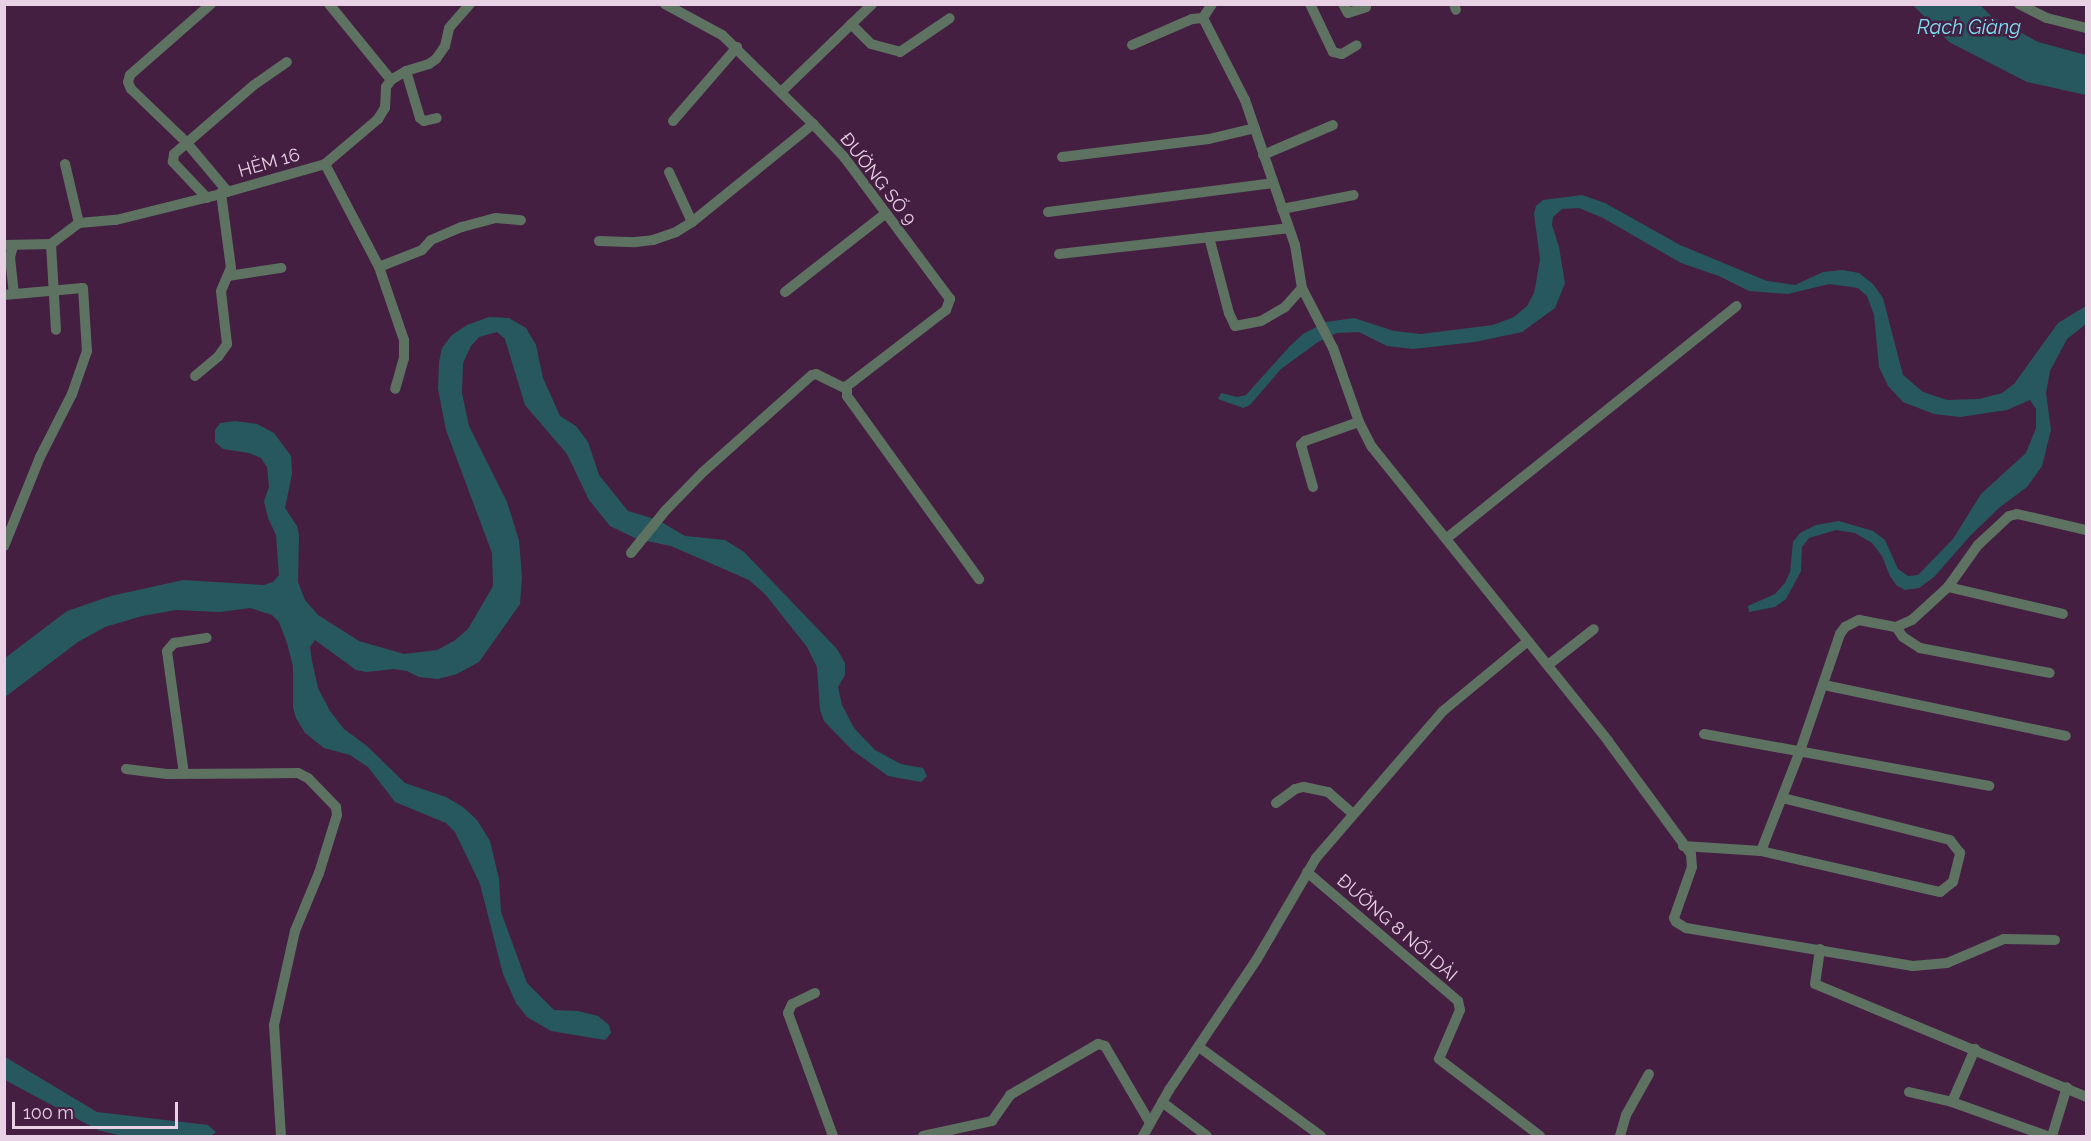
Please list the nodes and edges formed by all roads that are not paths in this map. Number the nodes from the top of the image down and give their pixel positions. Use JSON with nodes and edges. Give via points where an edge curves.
{"nodes":[{"id":1,"x":211,"y":4,"type":"edge"},
{"id":2,"x":329,"y":4,"type":"edge"},
{"id":3,"x":470,"y":4,"type":"edge"},
{"id":4,"x":665,"y":4,"type":"edge"},
{"id":5,"x":872,"y":4,"type":"edge"},
{"id":6,"x":1212,"y":4,"type":"edge"},
{"id":7,"x":1310,"y":4,"type":"edge"},
{"id":8,"x":1343,"y":4,"type":"edge"},
{"id":9,"x":2019,"y":4,"type":"edge"},
{"id":10,"x":1366,"y":7,"type":"dead end"},
{"id":11,"x":950,"y":18,"type":"dead end"},
{"id":12,"x":1203,"y":18,"type":"junction"},
{"id":13,"x":851,"y":24,"type":"junction"},
{"id":14,"x":2086,"y":28,"type":"edge"},
{"id":15,"x":1132,"y":45,"type":"dead end"},
{"id":16,"x":1358,"y":45,"type":"dead end"},
{"id":17,"x":737,"y":47,"type":"junction"},
{"id":18,"x":287,"y":62,"type":"dead end"},
{"id":19,"x":406,"y":71,"type":"junction"},
{"id":20,"x":391,"y":80,"type":"junction"},
{"id":21,"x":781,"y":92,"type":"junction"},
{"id":22,"x":437,"y":118,"type":"dead end"},
{"id":23,"x":673,"y":121,"type":"dead end"},
{"id":24,"x":813,"y":124,"type":"junction"},
{"id":25,"x":1333,"y":125,"type":"dead end"},
{"id":26,"x":1254,"y":128,"type":"junction"},
{"id":27,"x":186,"y":142,"type":"junction"},
{"id":28,"x":1263,"y":155,"type":"junction"},
{"id":29,"x":1062,"y":157,"type":"dead end"},
{"id":30,"x":65,"y":164,"type":"dead end"},
{"id":31,"x":325,"y":164,"type":"junction"},
{"id":32,"x":669,"y":172,"type":"dead end"},
{"id":33,"x":1273,"y":183,"type":"junction"},
{"id":34,"x":224,"y":193,"type":"junction"},
{"id":35,"x":1354,"y":195,"type":"dead end"},
{"id":36,"x":207,"y":198,"type":"junction"},
{"id":37,"x":1282,"y":209,"type":"junction"},
{"id":38,"x":1047,"y":212,"type":"dead end"},
{"id":39,"x":886,"y":213,"type":"junction"},
{"id":40,"x":521,"y":220,"type":"dead end"},
{"id":41,"x":692,"y":222,"type":"junction"},
{"id":42,"x":79,"y":223,"type":"junction"},
{"id":43,"x":1289,"y":228,"type":"junction"},
{"id":44,"x":1209,"y":237,"type":"junction"},
{"id":45,"x":599,"y":240,"type":"dead end"},
{"id":46,"x":51,"y":244,"type":"junction"},
{"id":47,"x":9,"y":246,"type":"edge"},
{"id":48,"x":1059,"y":254,"type":"dead end"},
{"id":49,"x":379,"y":267,"type":"junction"},
{"id":50,"x":281,"y":268,"type":"dead end"},
{"id":51,"x":228,"y":276,"type":"junction"},
{"id":52,"x":1302,"y":288,"type":"junction"},
{"id":53,"x":54,"y":290,"type":"junction"},
{"id":54,"x":785,"y":292,"type":"dead end"},
{"id":55,"x":9,"y":294,"type":"edge"},
{"id":56,"x":1737,"y":306,"type":"dead end"},
{"id":57,"x":56,"y":330,"type":"dead end"},
{"id":58,"x":195,"y":376,"type":"dead end"},
{"id":59,"x":847,"y":386,"type":"junction"},
{"id":60,"x":395,"y":389,"type":"dead end"},
{"id":61,"x":1359,"y":422,"type":"junction"},
{"id":62,"x":1313,"y":487,"type":"dead end"},
{"id":63,"x":2086,"y":530,"type":"edge"},
{"id":64,"x":1447,"y":538,"type":"junction"},
{"id":65,"x":4,"y":546,"type":"edge"},
{"id":66,"x":634,"y":549,"type":"dead end"},
{"id":67,"x":979,"y":579,"type":"dead end"},
{"id":68,"x":1948,"y":586,"type":"junction"},
{"id":69,"x":2063,"y":614,"type":"dead end"},
{"id":70,"x":1896,"y":627,"type":"junction"},
{"id":71,"x":1594,"y":629,"type":"dead end"},
{"id":72,"x":207,"y":638,"type":"dead end"},
{"id":73,"x":1528,"y":641,"type":"junction"},
{"id":74,"x":1548,"y":665,"type":"junction"},
{"id":75,"x":2050,"y":673,"type":"dead end"},
{"id":76,"x":1824,"y":685,"type":"junction"},
{"id":77,"x":1704,"y":734,"type":"dead end"},
{"id":78,"x":2066,"y":736,"type":"dead end"},
{"id":79,"x":1800,"y":751,"type":"junction"},
{"id":80,"x":126,"y":769,"type":"dead end"},
{"id":81,"x":184,"y":774,"type":"junction"},
{"id":82,"x":1989,"y":786,"type":"dead end"},
{"id":83,"x":1783,"y":798,"type":"junction"},
{"id":84,"x":1276,"y":803,"type":"dead end"},
{"id":85,"x":1353,"y":814,"type":"junction"},
{"id":86,"x":1683,"y":846,"type":"junction"},
{"id":87,"x":1761,"y":851,"type":"junction"},
{"id":88,"x":1307,"y":872,"type":"junction"},
{"id":89,"x":2055,"y":940,"type":"dead end"},
{"id":90,"x":1820,"y":949,"type":"junction"},
{"id":91,"x":815,"y":993,"type":"dead end"},
{"id":92,"x":1199,"y":1047,"type":"junction"},
{"id":93,"x":1975,"y":1049,"type":"junction"},
{"id":94,"x":1649,"y":1074,"type":"dead end"},
{"id":95,"x":2067,"y":1087,"type":"junction"},
{"id":96,"x":1910,"y":1092,"type":"dead end"},
{"id":97,"x":2086,"y":1097,"type":"edge"},
{"id":98,"x":1162,"y":1102,"type":"junction"},
{"id":99,"x":1952,"y":1102,"type":"junction"},
{"id":100,"x":1150,"y":1123,"type":"junction"},
{"id":101,"x":281,"y":1137,"type":"edge"},
{"id":102,"x":833,"y":1137,"type":"edge"},
{"id":103,"x":923,"y":1137,"type":"edge"},
{"id":104,"x":1143,"y":1137,"type":"edge"},
{"id":105,"x":1206,"y":1137,"type":"edge"},
{"id":106,"x":1321,"y":1137,"type":"edge"},
{"id":107,"x":1540,"y":1137,"type":"edge"},
{"id":108,"x":1620,"y":1137,"type":"edge"},
{"id":109,"x":2047,"y":1137,"type":"edge"},
{"id":110,"x":2052,"y":1137,"type":"edge"}],
"edges":[{"from":1,"to":27,"type":"street","via":[[130,75],[128,82],[130,89]]},
{"from":2,"to":20,"type":"street"},
{"from":3,"to":19,"type":"street","via":[[449,28],[445,46],[436,59]]},
{"from":4,"to":17,"type":"street","name":"ĐƯỜNG SỐ 9"},
{"from":5,"to":13,"type":"street"},
{"from":6,"to":12,"type":"street"},
{"from":7,"to":16,"type":"street","via":[[1333,52],[1342,54]]},
{"from":8,"to":10,"type":"street","via":[[1348,13]]},
{"from":9,"to":14,"type":"street","via":[[2047,18]]},
{"from":11,"to":13,"type":"street","via":[[900,52],[871,44]]},
{"from":12,"to":15,"type":"street"},
{"from":12,"to":26,"type":"street","via":[[1245,100]]},
{"from":13,"to":21,"type":"street"},
{"from":17,"to":21,"type":"street","name":"ĐƯỜNG SỐ 9"},
{"from":17,"to":23,"type":"street"},
{"from":18,"to":27,"type":"street"},
{"from":19,"to":20,"type":"street"},
{"from":19,"to":22,"type":"street","via":[[420,118]]},
{"from":20,"to":31,"type":"street","name":"HẺM 16","via":[[378,119]]},
{"from":21,"to":24,"type":"street","name":"ĐƯỜNG SỐ 9"},
{"from":24,"to":39,"type":"street","name":"ĐƯỜNG SỐ 9","via":[[845,158]]},
{"from":24,"to":41,"type":"street"},
{"from":25,"to":28,"type":"street"},
{"from":26,"to":28,"type":"street"},
{"from":26,"to":29,"type":"street","via":[[1209,139]]},
{"from":27,"to":34,"type":"street"},
{"from":27,"to":36,"type":"street","via":[[174,154],[173,162]]},
{"from":28,"to":33,"type":"street"},
{"from":30,"to":42,"type":"street"},
{"from":31,"to":34,"type":"street","name":"HẺM 16"},
{"from":31,"to":49,"type":"street"},
{"from":32,"to":41,"type":"street"},
{"from":33,"to":37,"type":"street"},
{"from":33,"to":38,"type":"street"},
{"from":34,"to":36,"type":"street","name":"HẺM 16"},
{"from":34,"to":51,"type":"street","via":[[231,268]]},
{"from":35,"to":37,"type":"street"},
{"from":36,"to":42,"type":"street","name":"HẺM 16","via":[[116,220]]},
{"from":37,"to":43,"type":"street"},
{"from":39,"to":54,"type":"street"},
{"from":39,"to":59,"type":"street","name":"ĐƯỜNG SỐ 9","via":[[950,299],[949,304]]},
{"from":40,"to":49,"type":"street","via":[[496,218],[462,227],[431,240],[422,250]]},
{"from":41,"to":45,"type":"street","via":[[653,240]]},
{"from":42,"to":46,"type":"street"},
{"from":43,"to":44,"type":"street"},
{"from":43,"to":52,"type":"street"},
{"from":44,"to":48,"type":"street"},
{"from":44,"to":52,"type":"street","via":[[1235,326],[1261,321],[1285,307]]},
{"from":46,"to":47,"type":"street"},
{"from":46,"to":53,"type":"street"},
{"from":47,"to":55,"type":"street"},
{"from":49,"to":60,"type":"street","via":[[404,340],[404,358]]},
{"from":50,"to":51,"type":"street"},
{"from":51,"to":58,"type":"street","via":[[221,291],[227,344]]},
{"from":52,"to":61,"type":"street","via":[[1333,348]]},
{"from":53,"to":55,"type":"street"},
{"from":53,"to":57,"type":"street"},
{"from":53,"to":65,"type":"street","via":[[82,288],[87,351],[72,394],[40,457]]},
{"from":56,"to":64,"type":"street"},
{"from":59,"to":66,"type":"street","via":[[812,375],[703,472]]},
{"from":59,"to":67,"type":"street","via":[[847,396]]},
{"from":61,"to":62,"type":"street","via":[[1305,441],[1301,446]]},
{"from":61,"to":64,"type":"street","via":[[1372,447]]},
{"from":63,"to":68,"type":"street","via":[[2017,514],[2009,516],[1978,545]]},
{"from":64,"to":73,"type":"street"},
{"from":68,"to":69,"type":"street"},
{"from":68,"to":70,"type":"street","via":[[1912,620]]},
{"from":70,"to":75,"type":"street","via":[[1920,648]]},
{"from":70,"to":76,"type":"street","via":[[1859,620],[1845,627]]},
{"from":71,"to":74,"type":"street"},
{"from":72,"to":81,"type":"street","via":[[174,643],[167,651]]},
{"from":73,"to":74,"type":"street"},
{"from":73,"to":85,"type":"street","via":[[1443,711]]},
{"from":74,"to":86,"type":"street"},
{"from":76,"to":78,"type":"street"},
{"from":76,"to":79,"type":"street"},
{"from":77,"to":79,"type":"street"},
{"from":79,"to":82,"type":"street"},
{"from":79,"to":83,"type":"street"},
{"from":80,"to":81,"type":"street"},
{"from":81,"to":101,"type":"street","via":[[298,773],[336,807],[319,873],[295,931],[274,1025]]},
{"from":83,"to":87,"type":"street"},
{"from":83,"to":87,"type":"street","via":[[1950,840],[1960,853],[1953,882],[1940,892]]},
{"from":84,"to":85,"type":"street","via":[[1304,787],[1328,792]]},
{"from":85,"to":88,"type":"street"},
{"from":86,"to":87,"type":"street"},
{"from":86,"to":90,"type":"street","via":[[1692,859],[1674,918],[1680,925]]},
{"from":88,"to":92,"type":"street","via":[[1257,959]]},
{"from":88,"to":107,"type":"street","name":"ĐƯỜNG 8 NỐI DÀI","via":[[1458,1001],[1460,1010],[1439,1059]]},
{"from":89,"to":90,"type":"street","via":[[2004,939],[1947,963],[1913,966]]},
{"from":90,"to":93,"type":"street","via":[[1815,984]]},
{"from":91,"to":102,"type":"street","via":[[792,1004],[788,1013]]},
{"from":92,"to":98,"type":"street"},
{"from":92,"to":106,"type":"street"},
{"from":93,"to":95,"type":"street"},
{"from":93,"to":99,"type":"street"},
{"from":94,"to":108,"type":"street","via":[[1626,1115]]},
{"from":95,"to":97,"type":"street"},
{"from":95,"to":110,"type":"street"},
{"from":96,"to":99,"type":"street"},
{"from":98,"to":100,"type":"street"},
{"from":98,"to":105,"type":"street"},
{"from":99,"to":109,"type":"street"},
{"from":100,"to":103,"type":"street","via":[[1105,1046],[1098,1044],[1010,1095],[992,1121]]},
{"from":100,"to":104,"type":"street"}]}
